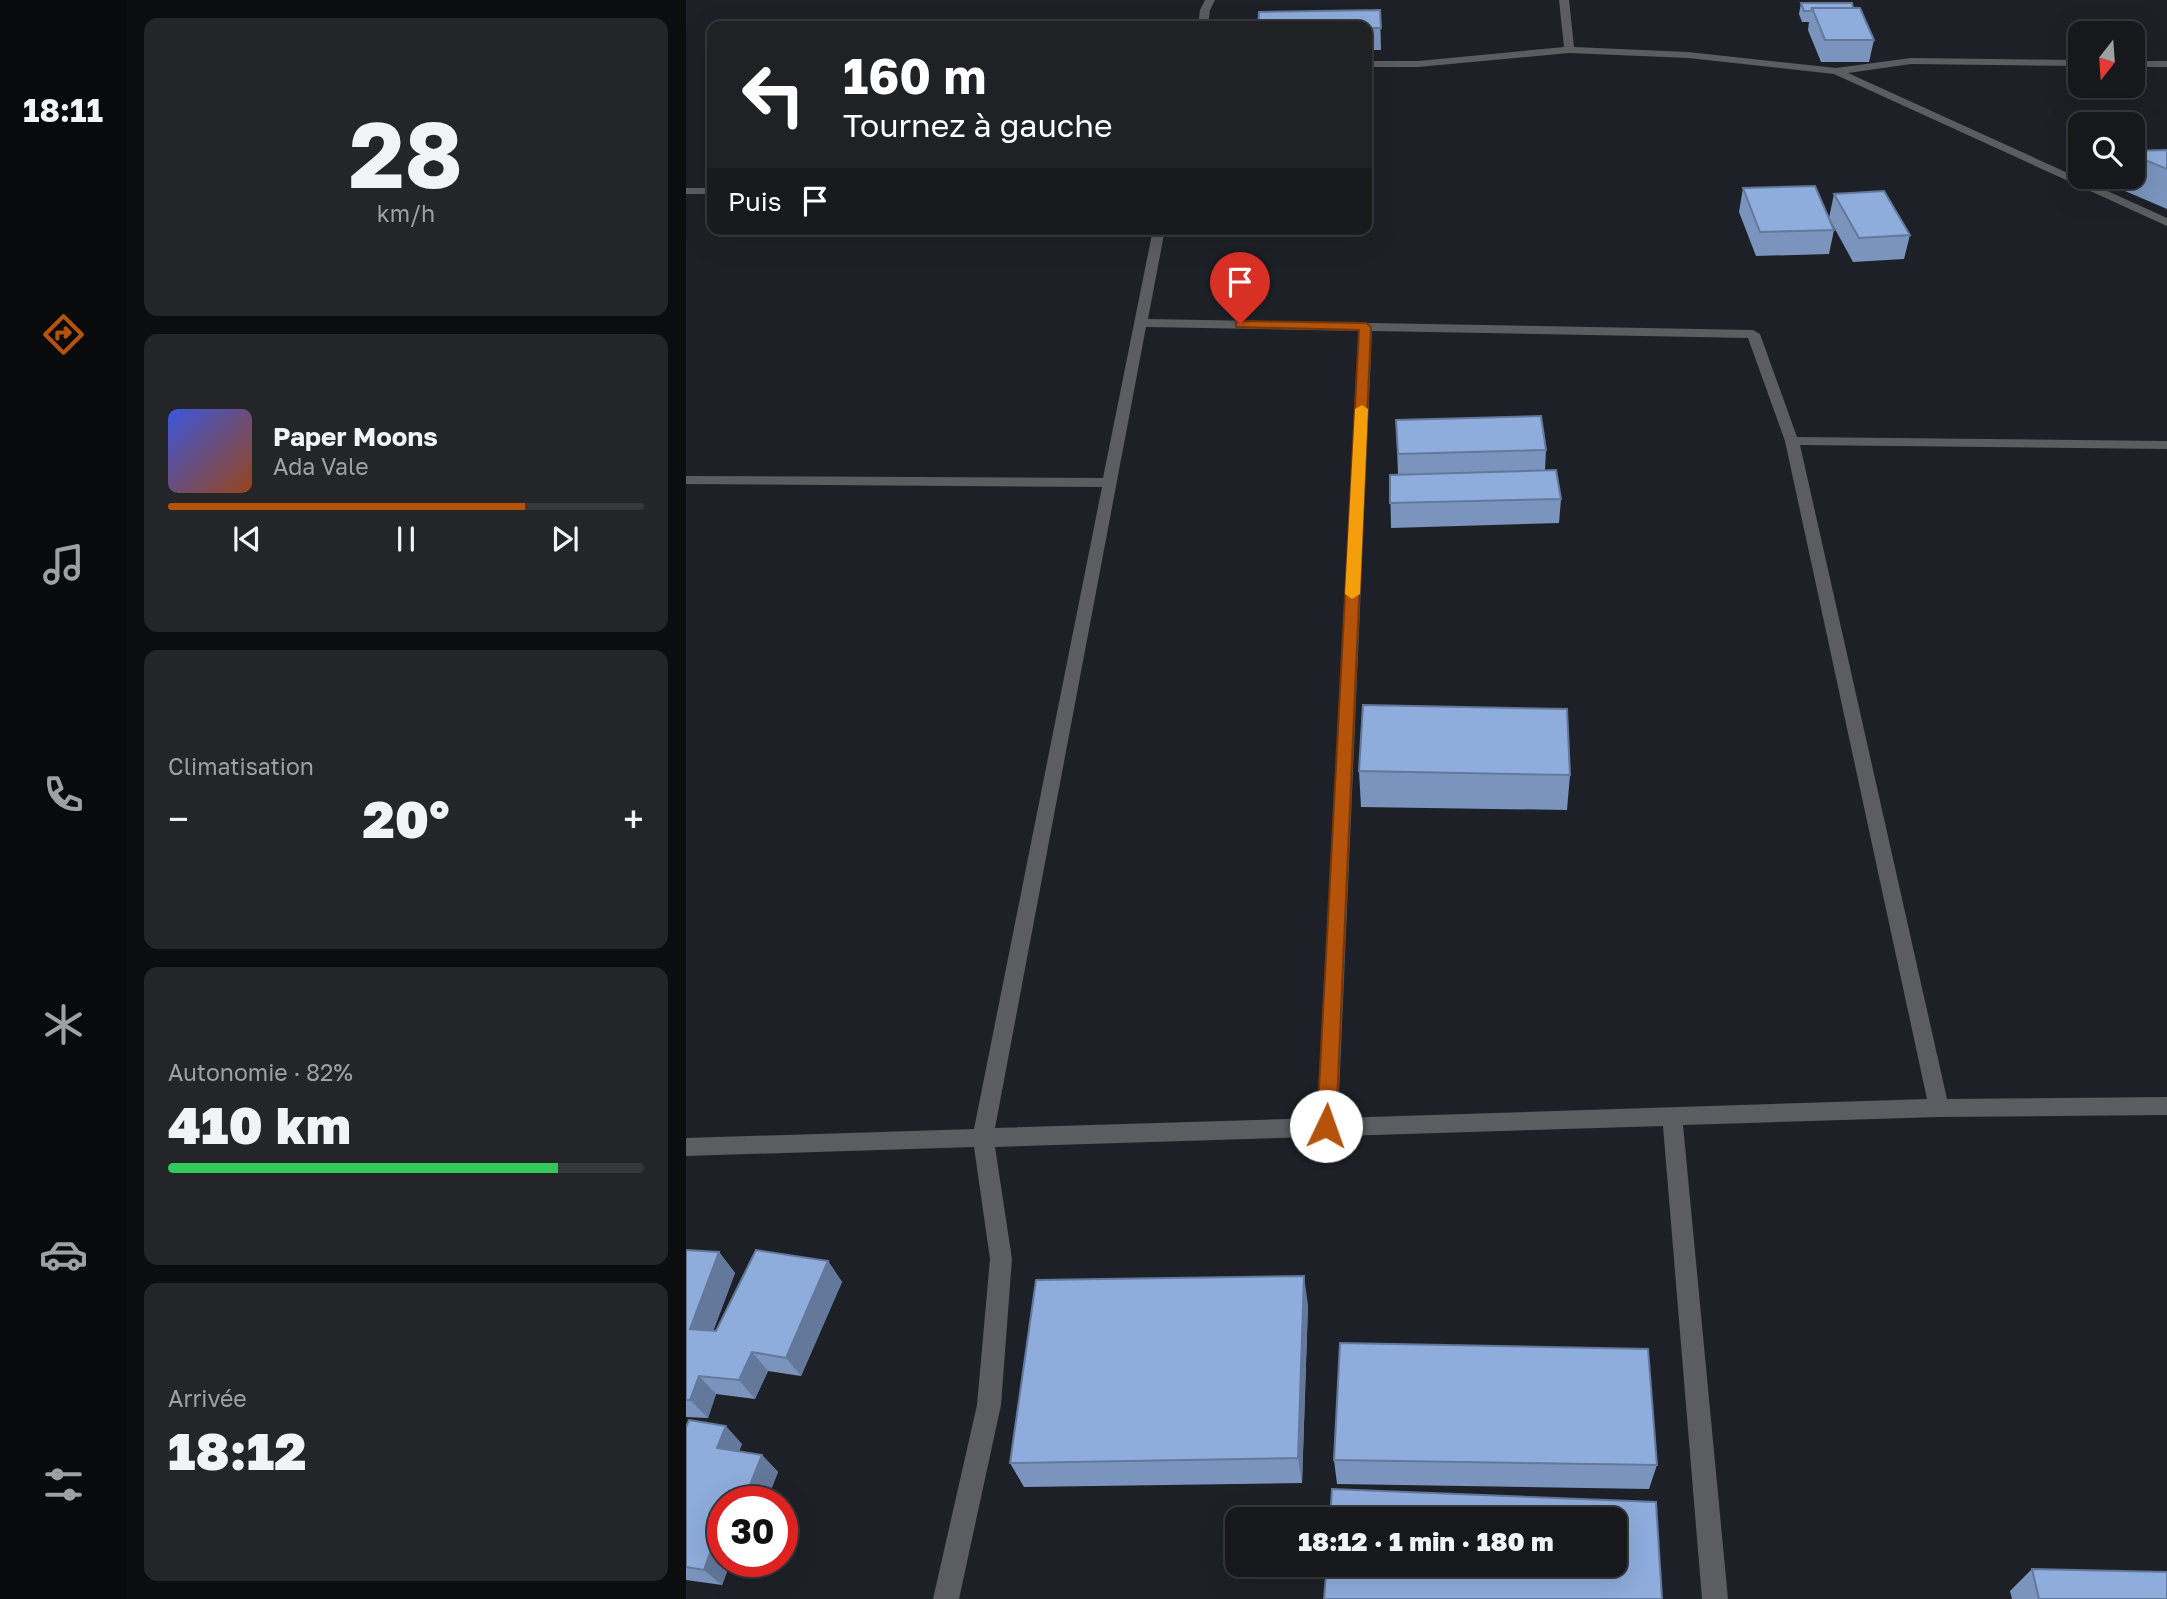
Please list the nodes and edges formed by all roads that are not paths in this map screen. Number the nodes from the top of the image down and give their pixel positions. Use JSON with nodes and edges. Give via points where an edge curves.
{"nodes":[{"id":1,"x":1210,"y":0,"type":"edge"},
{"id":2,"x":1564,"y":0,"type":"edge"},
{"id":3,"x":1204,"y":21,"type":"edge"},
{"id":4,"x":1569,"y":50,"type":"junction"},
{"id":5,"x":2068,"y":63,"type":"edge"},
{"id":6,"x":1372,"y":64,"type":"edge"},
{"id":7,"x":2146,"y":64,"type":"edge"},
{"id":8,"x":2167,"y":64,"type":"edge"},
{"id":9,"x":1836,"y":71,"type":"junction"},
{"id":10,"x":686,"y":191,"type":"edge"},
{"id":11,"x":707,"y":191,"type":"edge"},
{"id":12,"x":2167,"y":222,"type":"edge"},
{"id":13,"x":1158,"y":235,"type":"edge"},
{"id":14,"x":1140,"y":323,"type":"junction"},
{"id":15,"x":1366,"y":327,"type":"junction"},
{"id":16,"x":1792,"y":442,"type":"junction"},
{"id":17,"x":2167,"y":445,"type":"edge"},
{"id":18,"x":686,"y":480,"type":"edge"},
{"id":19,"x":1110,"y":483,"type":"junction"},
{"id":20,"x":2167,"y":1106,"type":"edge"},
{"id":21,"x":1939,"y":1108,"type":"junction"},
{"id":22,"x":1672,"y":1116,"type":"junction"},
{"id":23,"x":1326,"y":1126,"type":"junction"},
{"id":24,"x":983,"y":1136,"type":"junction"},
{"id":25,"x":686,"y":1147,"type":"edge"},
{"id":26,"x":946,"y":1599,"type":"edge"},
{"id":27,"x":1715,"y":1599,"type":"edge"}],
"edges":[{"from":1,"to":3,"type":"street"},
{"from":2,"to":4,"type":"street"},
{"from":4,"to":6,"type":"street"},
{"from":4,"to":9,"type":"street","via":[[1688,55]]},
{"from":5,"to":9,"type":"street","via":[[1911,61]]},
{"from":7,"to":8,"type":"street"},
{"from":9,"to":12,"type":"street"},
{"from":10,"to":11,"type":"street"},
{"from":13,"to":14,"type":"street"},
{"from":14,"to":15,"type":"street"},
{"from":14,"to":19,"type":"street"},
{"from":15,"to":16,"type":"street","via":[[1753,334]]},
{"from":15,"to":23,"type":"street"},
{"from":16,"to":17,"type":"street"},
{"from":16,"to":21,"type":"street"},
{"from":18,"to":19,"type":"street"},
{"from":19,"to":24,"type":"street"},
{"from":20,"to":21,"type":"street"},
{"from":21,"to":22,"type":"street"},
{"from":22,"to":23,"type":"street"},
{"from":22,"to":27,"type":"street"},
{"from":23,"to":24,"type":"street"},
{"from":24,"to":25,"type":"street"},
{"from":24,"to":26,"type":"street","via":[[1001,1259],[989,1405]]}]}
